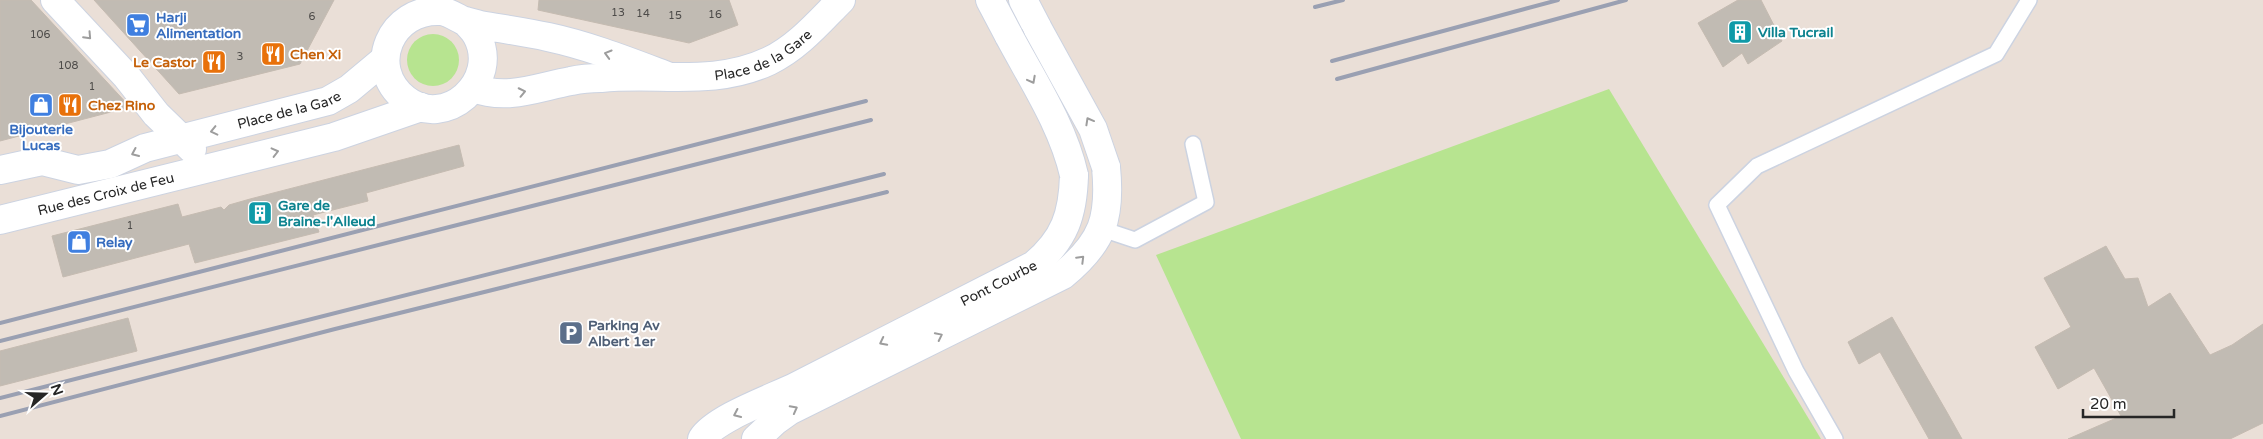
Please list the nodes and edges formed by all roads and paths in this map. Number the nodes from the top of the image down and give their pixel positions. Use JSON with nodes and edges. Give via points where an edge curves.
{"nodes":[{"id":1,"x":55,"y":0,"type":"edge"},
{"id":2,"x":841,"y":0,"type":"edge"},
{"id":3,"x":990,"y":0,"type":"edge"},
{"id":4,"x":1023,"y":0,"type":"edge"},
{"id":5,"x":2029,"y":0,"type":"edge"},
{"id":6,"x":414,"y":7,"type":"edge"},
{"id":7,"x":465,"y":21,"type":"junction"},
{"id":8,"x":385,"y":60,"type":"junction"},
{"id":9,"x":670,"y":77,"type":"junction"},
{"id":10,"x":474,"y":88,"type":"junction"},
{"id":11,"x":421,"y":107,"type":"junction"},
{"id":12,"x":181,"y":138,"type":"junction"},
{"id":13,"x":1193,"y":144,"type":"dead end"},
{"id":14,"x":211,"y":168,"type":"junction"},
{"id":15,"x":0,"y":170,"type":"edge"},
{"id":16,"x":0,"y":220,"type":"edge"},
{"id":17,"x":1102,"y":229,"type":"junction"},
{"id":18,"x":702,"y":439,"type":"edge"},
{"id":19,"x":756,"y":439,"type":"edge"},
{"id":20,"x":1835,"y":439,"type":"edge"}],
"edges":[{"from":1,"to":12,"type":"street","one_way":true},
{"from":2,"to":9,"type":"street","name":"Place de la Gare","via":[[811,31],[769,61],[737,72],[702,78]]},
{"from":3,"to":18,"type":"street","name":"Pont Courbe","one_way":true,"bridge":true,"via":[[1070,155],[1074,197],[1069,217],[1050,251],[1034,264],[720,422],[707,430]]},
{"from":17,"to":4,"type":"street","name":"Pont Courbe","one_way":true,"bridge":true,"via":[[1107,207],[1106,167],[1093,129]]},
{"from":5,"to":20,"type":"lane","via":[[1996,54],[1757,166],[1717,205],[1796,372]]},
{"from":6,"to":7,"type":"street","name":"Place de la Gare","via":[[443,11]]},
{"from":6,"to":8,"type":"street","name":"Place de la Gare","via":[[390,40]]},
{"from":9,"to":7,"type":"street","name":"Place de la Gare","one_way":true,"via":[[613,55],[547,37]]},
{"from":7,"to":10,"type":"street","via":[[477,35],[482,52],[482,71]]},
{"from":8,"to":11,"type":"street","via":[[395,89],[406,100]]},
{"from":8,"to":12,"type":"street","name":"Place de la Gare","one_way":true,"via":[[349,89],[328,101]]},
{"from":10,"to":9,"type":"street","name":"Place de la Gare","one_way":true,"via":[[511,94],[604,77]]},
{"from":10,"to":11,"type":"street","via":[[460,102],[441,109]]},
{"from":14,"to":11,"type":"street","one_way":true,"via":[[334,137]]},
{"from":12,"to":14,"type":"street"},
{"from":12,"to":15,"type":"street","name":"Rue des Croix de Feu","one_way":true,"via":[[146,148],[110,164],[78,170],[42,161]]},
{"from":13,"to":17,"type":"lane","via":[[1206,202],[1135,240]]},
{"from":14,"to":16,"type":"street","name":"Rue des Croix de Feu"},
{"from":19,"to":17,"type":"street","name":"Pont Courbe","one_way":true,"via":[[789,411],[1063,275],[1092,248]]}]}
